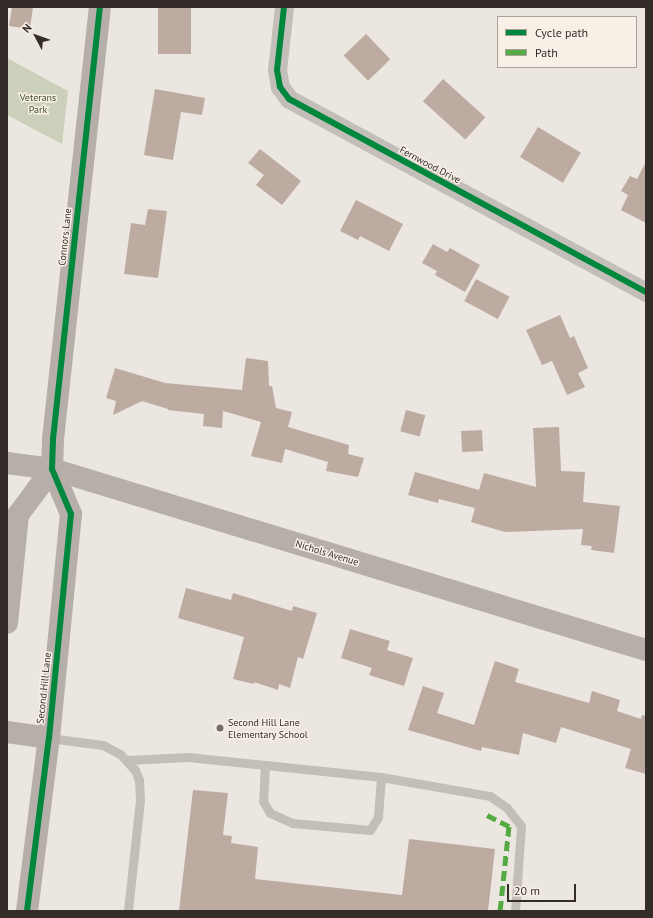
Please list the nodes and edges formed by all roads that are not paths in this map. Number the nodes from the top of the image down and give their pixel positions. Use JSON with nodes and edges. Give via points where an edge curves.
{"nodes":[{"id":1,"x":100,"y":7,"type":"edge"},
{"id":2,"x":284,"y":7,"type":"edge"},
{"id":3,"x":646,"y":292,"type":"edge"},
{"id":4,"x":7,"y":463,"type":"edge"},
{"id":5,"x":52,"y":469,"type":"junction"},
{"id":6,"x":7,"y":623,"type":"edge"},
{"id":7,"x":646,"y":650,"type":"edge"},
{"id":8,"x":7,"y":732,"type":"edge"},
{"id":9,"x":49,"y":738,"type":"junction"},
{"id":10,"x":127,"y":760,"type":"junction"},
{"id":11,"x":265,"y":765,"type":"junction"},
{"id":12,"x":381,"y":777,"type":"junction"},
{"id":13,"x":27,"y":911,"type":"edge"},
{"id":14,"x":128,"y":911,"type":"edge"},
{"id":15,"x":515,"y":911,"type":"edge"}],
"edges":[{"from":1,"to":5,"type":"street","name":"Connors Lane"},
{"from":2,"to":3,"type":"street","name":"Fernwood Drive","via":[[277,70],[280,87],[289,99]]},
{"from":4,"to":5,"type":"street","name":"Nichols Avenue"},
{"from":5,"to":6,"type":"street","via":[[18,515]]},
{"from":5,"to":7,"type":"street","name":"Nichols Avenue"},
{"from":5,"to":9,"type":"street","name":"Second Hill Lane","via":[[71,514]]},
{"from":8,"to":9,"type":"street","name":"Second Hill Lane"},
{"from":9,"to":10,"type":"lane","via":[[103,745]]},
{"from":9,"to":13,"type":"street","name":"Second Hill Lane"},
{"from":10,"to":11,"type":"lane","via":[[188,757]]},
{"from":10,"to":14,"type":"lane","via":[[139,780],[140,796]]},
{"from":11,"to":12,"type":"lane"},
{"from":11,"to":12,"type":"lane","via":[[263,801],[270,814],[292,823],[370,830],[378,817]]},
{"from":12,"to":15,"type":"lane","via":[[490,796],[507,808],[521,826]]}]}
